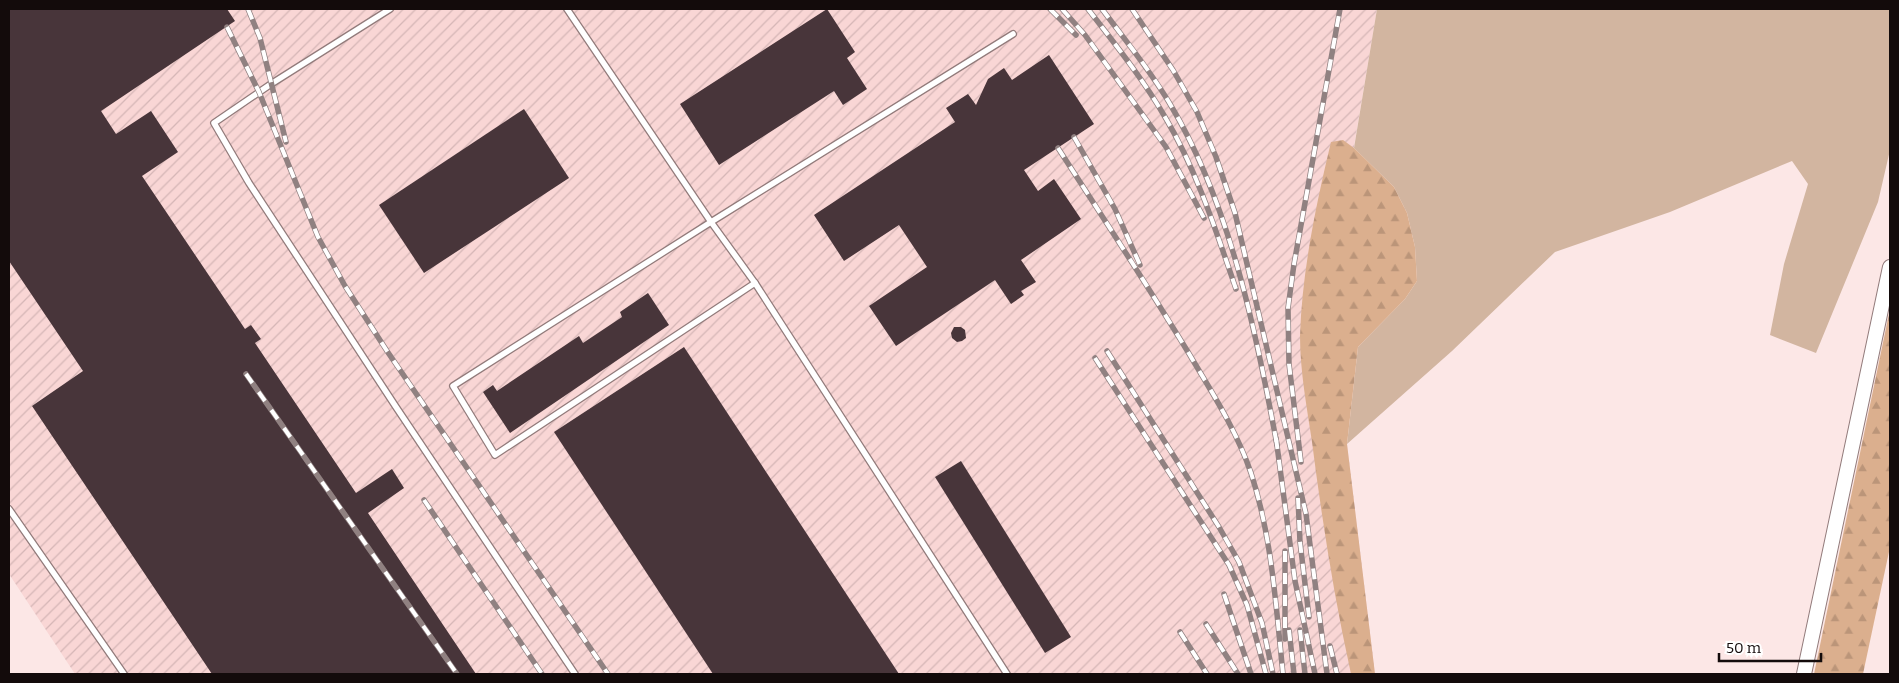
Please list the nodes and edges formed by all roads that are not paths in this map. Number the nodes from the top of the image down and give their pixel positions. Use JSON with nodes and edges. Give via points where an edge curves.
{"nodes":[{"id":1,"x":390,"y":9,"type":"edge"},
{"id":2,"x":566,"y":9,"type":"edge"},
{"id":3,"x":1013,"y":34,"type":"dead end"},
{"id":4,"x":711,"y":222,"type":"junction"},
{"id":5,"x":1890,"y":267,"type":"edge"},
{"id":6,"x":755,"y":283,"type":"junction"},
{"id":7,"x":9,"y":508,"type":"edge"},
{"id":8,"x":124,"y":674,"type":"edge"},
{"id":9,"x":575,"y":674,"type":"edge"},
{"id":10,"x":1007,"y":674,"type":"edge"},
{"id":11,"x":1804,"y":674,"type":"edge"}],
"edges":[{"from":1,"to":9,"type":"lane","via":[[214,123],[249,183],[368,365]]},
{"from":2,"to":4,"type":"lane"},
{"from":3,"to":4,"type":"lane"},
{"from":4,"to":6,"type":"lane"},
{"from":4,"to":6,"type":"lane","via":[[453,386],[494,454]]},
{"from":5,"to":11,"type":"street"},
{"from":6,"to":10,"type":"lane"},
{"from":7,"to":8,"type":"lane"}]}
